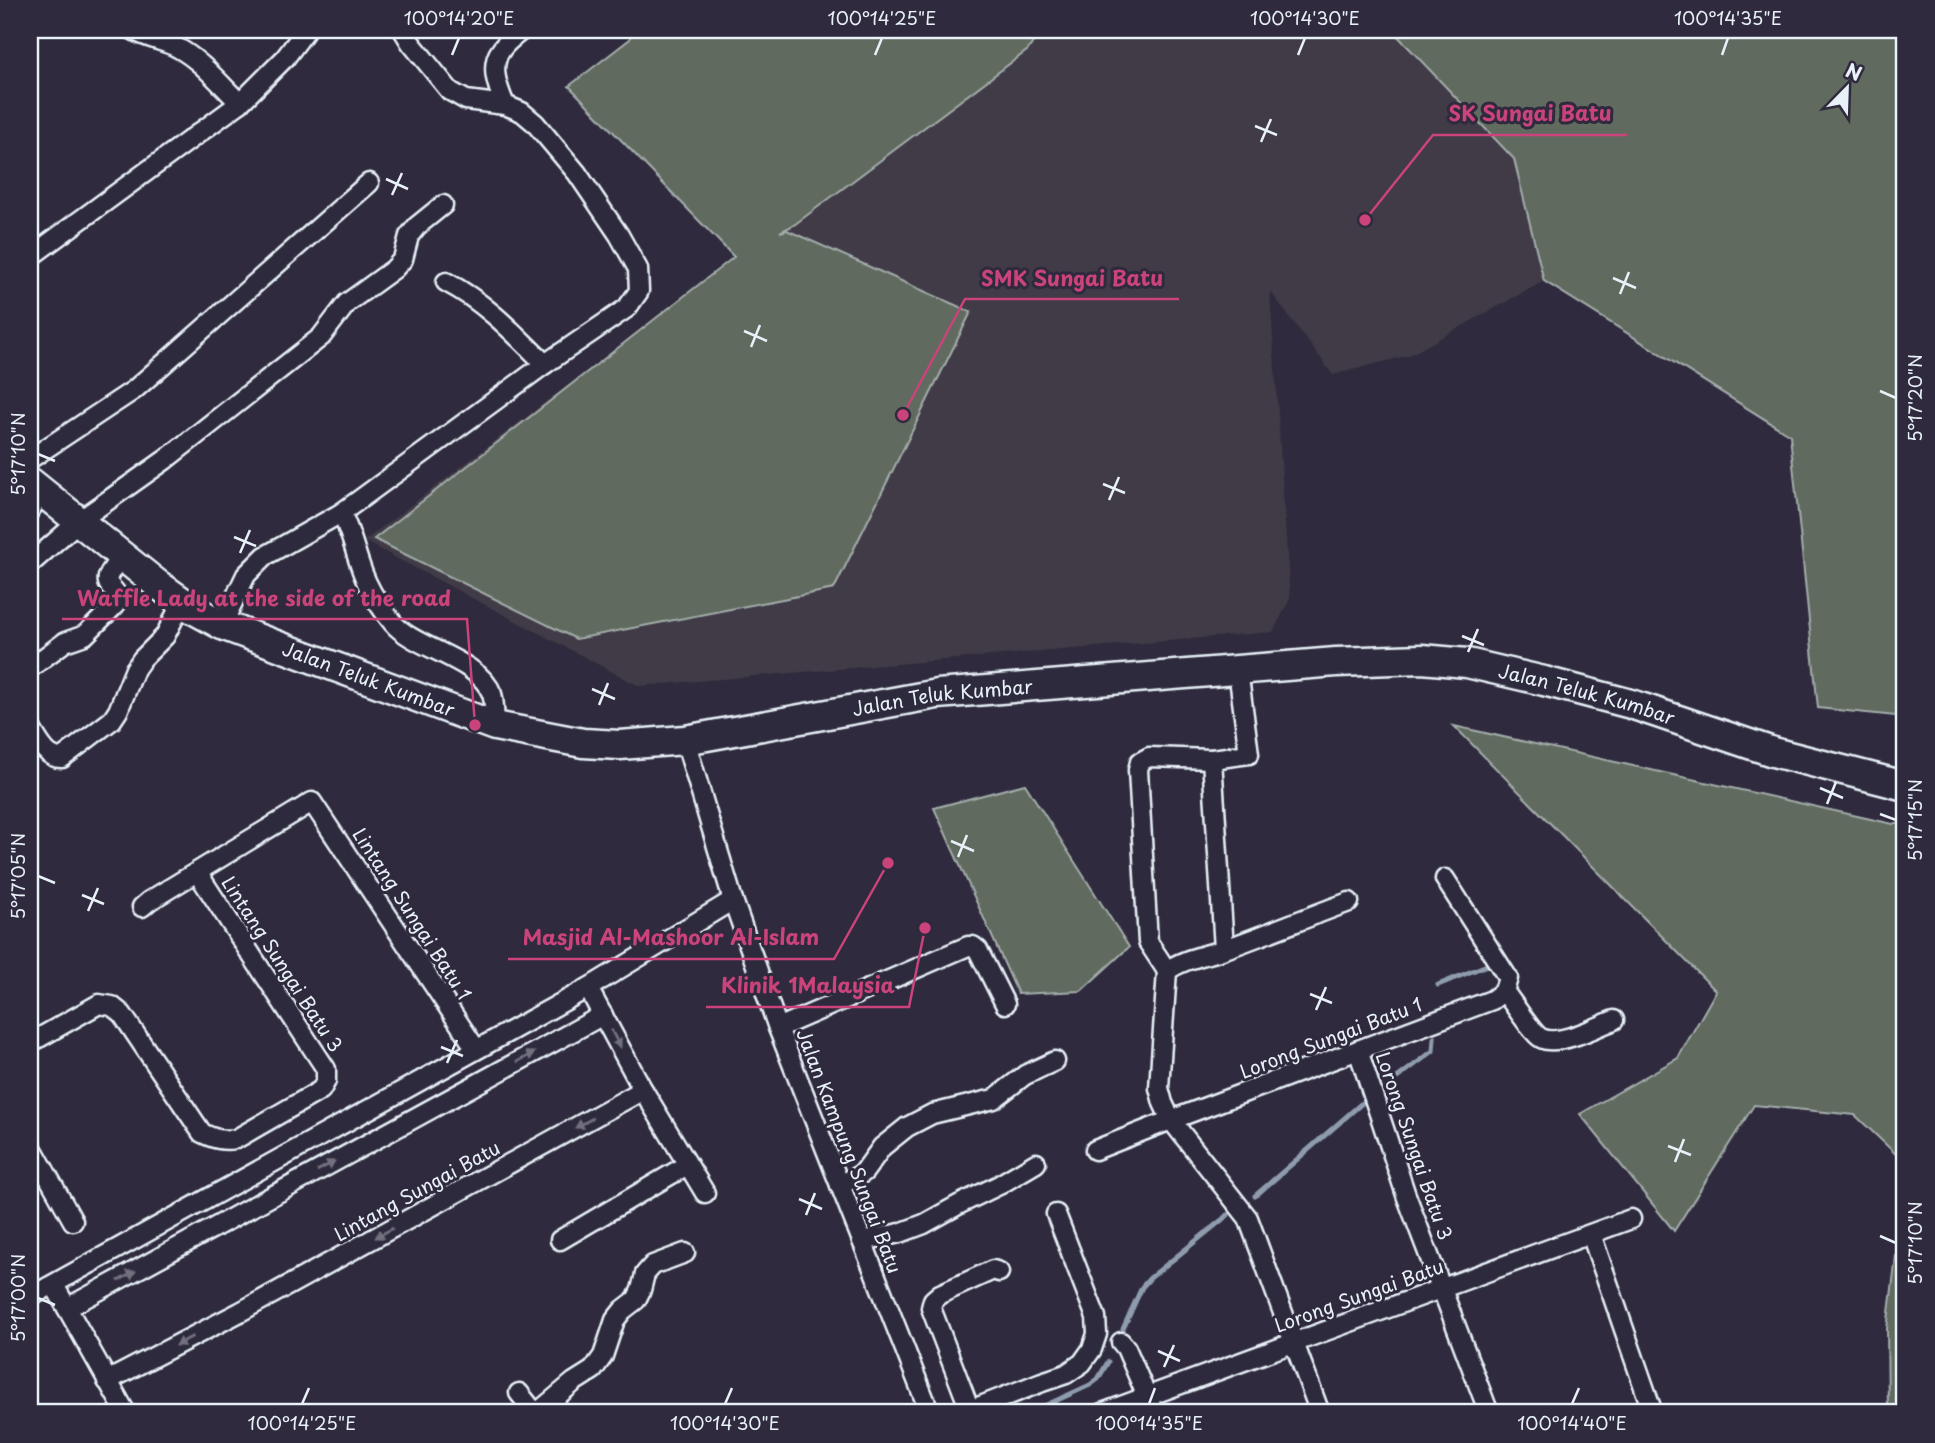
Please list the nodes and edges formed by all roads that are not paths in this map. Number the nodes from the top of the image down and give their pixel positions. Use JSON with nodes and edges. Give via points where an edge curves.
{"nodes":[{"id":1,"x":133,"y":30,"type":"edge"},
{"id":2,"x":306,"y":30,"type":"edge"},
{"id":3,"x":402,"y":30,"type":"edge"},
{"id":4,"x":522,"y":30,"type":"edge"},
{"id":5,"x":160,"y":35,"type":"edge"},
{"id":6,"x":240,"y":103,"type":"junction"},
{"id":7,"x":505,"y":105,"type":"junction"},
{"id":8,"x":369,"y":183,"type":"dead end"},
{"id":9,"x":443,"y":205,"type":"dead end"},
{"id":10,"x":30,"y":257,"type":"edge"},
{"id":11,"x":446,"y":282,"type":"dead end"},
{"id":12,"x":545,"y":365,"type":"junction"},
{"id":13,"x":30,"y":459,"type":"edge"},
{"id":14,"x":34,"y":494,"type":"edge"},
{"id":15,"x":341,"y":513,"type":"junction"},
{"id":16,"x":79,"y":521,"type":"junction"},
{"id":17,"x":122,"y":556,"type":"junction"},
{"id":18,"x":30,"y":564,"type":"edge"},
{"id":19,"x":182,"y":602,"type":"junction"},
{"id":20,"x":222,"y":625,"type":"junction"},
{"id":21,"x":30,"y":668,"type":"edge"},
{"id":22,"x":1238,"y":670,"type":"junction"},
{"id":23,"x":495,"y":726,"type":"junction"},
{"id":24,"x":30,"y":727,"type":"edge"},
{"id":25,"x":685,"y":740,"type":"junction"},
{"id":26,"x":1212,"y":759,"type":"junction"},
{"id":27,"x":1905,"y":786,"type":"edge"},
{"id":28,"x":197,"y":872,"type":"junction"},
{"id":29,"x":1445,"y":879,"type":"dead end"},
{"id":30,"x":733,"y":900,"type":"junction"},
{"id":31,"x":1349,"y":902,"type":"dead end"},
{"id":32,"x":142,"y":907,"type":"dead end"},
{"id":33,"x":1224,"y":949,"type":"junction"},
{"id":34,"x":1167,"y":971,"type":"junction"},
{"id":35,"x":589,"y":988,"type":"junction"},
{"id":36,"x":1504,"y":991,"type":"junction"},
{"id":37,"x":1005,"y":1004,"type":"dead end"},
{"id":38,"x":603,"y":1015,"type":"junction"},
{"id":39,"x":1614,"y":1020,"type":"dead end"},
{"id":40,"x":778,"y":1028,"type":"junction"},
{"id":41,"x":30,"y":1043,"type":"edge"},
{"id":42,"x":476,"y":1049,"type":"junction"},
{"id":43,"x":1358,"y":1050,"type":"junction"},
{"id":44,"x":1055,"y":1060,"type":"dead end"},
{"id":45,"x":643,"y":1090,"type":"junction"},
{"id":46,"x":1171,"y":1120,"type":"junction"},
{"id":47,"x":30,"y":1144,"type":"edge"},
{"id":48,"x":1096,"y":1150,"type":"dead end"},
{"id":49,"x":1036,"y":1163,"type":"dead end"},
{"id":50,"x":687,"y":1165,"type":"junction"},
{"id":51,"x":840,"y":1185,"type":"junction"},
{"id":52,"x":705,"y":1193,"type":"dead end"},
{"id":53,"x":1056,"y":1214,"type":"dead end"},
{"id":54,"x":1631,"y":1219,"type":"dead end"},
{"id":55,"x":73,"y":1221,"type":"dead end"},
{"id":56,"x":1591,"y":1234,"type":"junction"},
{"id":57,"x":560,"y":1240,"type":"dead end"},
{"id":58,"x":862,"y":1241,"type":"junction"},
{"id":59,"x":685,"y":1253,"type":"dead end"},
{"id":60,"x":999,"y":1272,"type":"dead end"},
{"id":61,"x":54,"y":1285,"type":"junction"},
{"id":62,"x":1442,"y":1288,"type":"junction"},
{"id":63,"x":30,"y":1297,"type":"edge"},
{"id":64,"x":67,"y":1308,"type":"junction"},
{"id":65,"x":1109,"y":1338,"type":"junction"},
{"id":66,"x":1293,"y":1343,"type":"junction"},
{"id":67,"x":107,"y":1381,"type":"junction"},
{"id":68,"x":519,"y":1393,"type":"dead end"},
{"id":69,"x":1150,"y":1405,"type":"edge"},
{"id":70,"x":924,"y":1412,"type":"edge"},
{"id":71,"x":967,"y":1412,"type":"edge"},
{"id":72,"x":126,"y":1413,"type":"edge"},
{"id":73,"x":536,"y":1413,"type":"edge"},
{"id":74,"x":1101,"y":1413,"type":"edge"},
{"id":75,"x":1320,"y":1413,"type":"edge"},
{"id":76,"x":1489,"y":1413,"type":"edge"},
{"id":77,"x":1653,"y":1413,"type":"edge"}],
"edges":[{"from":1,"to":5,"type":"street","via":[[144,37]]},
{"from":2,"to":6,"type":"street"},
{"from":3,"to":7,"type":"street","via":[[450,91],[466,100]]},
{"from":4,"to":7,"type":"street","via":[[500,50],[494,64]]},
{"from":5,"to":6,"type":"street","via":[[189,55]]},
{"from":6,"to":10,"type":"street"},
{"from":7,"to":12,"type":"street","via":[[535,123],[576,173],[638,269],[639,291],[627,308]]},
{"from":8,"to":13,"type":"street","via":[[134,390]]},
{"from":9,"to":16,"type":"street","via":[[409,236],[394,269],[347,303],[321,337]]},
{"from":11,"to":12,"type":"street","via":[[488,309]]},
{"from":12,"to":15,"type":"street"},
{"from":14,"to":16,"type":"main road","name":"Jalan Teluk Kumbar"},
{"from":15,"to":20,"type":"street","via":[[265,556],[246,575]]},
{"from":15,"to":23,"type":"street","via":[[367,584],[394,625],[483,680],[492,694]]},
{"from":16,"to":17,"type":"main road","name":"Jalan Teluk Kumbar"},
{"from":16,"to":18,"type":"street"},
{"from":17,"to":19,"type":"main road","name":"Jalan Teluk Kumbar"},
{"from":17,"to":21,"type":"street","via":[[108,577],[117,594],[116,605],[85,635],[65,642]]},
{"from":19,"to":20,"type":"main road","name":"Jalan Teluk Kumbar"},
{"from":19,"to":24,"type":"street","via":[[165,636],[135,669],[112,720],[62,758],[48,754]]},
{"from":20,"to":23,"type":"main road","name":"Jalan Teluk Kumbar"},
{"from":22,"to":25,"type":"main road","name":"Jalan Teluk Kumbar","via":[[937,694]]},
{"from":22,"to":26,"type":"street","via":[[1249,754]]},
{"from":22,"to":27,"type":"main road","name":"Jalan Teluk Kumbar","via":[[1422,659],[1467,663],[1631,704],[1773,752]]},
{"from":23,"to":25,"type":"main road","name":"Jalan Teluk Kumbar","via":[[583,743]]},
{"from":25,"to":30,"type":"street","name":"Jalan Kampung Sungai Batu"},
{"from":26,"to":33,"type":"street"},
{"from":26,"to":34,"type":"street","via":[[1149,758],[1140,762],[1138,771],[1148,942]]},
{"from":28,"to":32,"type":"street"},
{"from":28,"to":41,"type":"street","name":"Lintang Sungai Batu 3","via":[[320,1058],[326,1069],[321,1090],[236,1139],[224,1140],[202,1133],[122,1014],[112,1006],[99,1004]]},
{"from":28,"to":42,"type":"street","name":"Lintang Sungai Batu 1","via":[[312,802]]},
{"from":29,"to":36,"type":"street","via":[[1508,978]]},
{"from":30,"to":35,"type":"street"},
{"from":30,"to":40,"type":"street","name":"Jalan Kampung Sungai Batu"},
{"from":31,"to":33,"type":"street"},
{"from":33,"to":34,"type":"street"},
{"from":34,"to":46,"type":"street","via":[[1159,1088]]},
{"from":35,"to":38,"type":"street"},
{"from":35,"to":42,"type":"street"},
{"from":36,"to":39,"type":"street","via":[[1539,1038],[1550,1041]]},
{"from":36,"to":43,"type":"street","name":"Lorong Sungai Batu 1"},
{"from":37,"to":40,"type":"street","via":[[978,950],[968,946]]},
{"from":38,"to":45,"type":"street","one_way":true},
{"from":64,"to":38,"type":"street","one_way":true},
{"from":40,"to":51,"type":"street","name":"Jalan Kampung Sungai Batu"},
{"from":42,"to":61,"type":"street"},
{"from":43,"to":46,"type":"street","name":"Lorong Sungai Batu 1"},
{"from":43,"to":62,"type":"street","name":"Lorong Sungai Batu 3"},
{"from":44,"to":51,"type":"street","via":[[1025,1075],[994,1099],[932,1114],[907,1127],[882,1147],[864,1171]]},
{"from":45,"to":50,"type":"street"},
{"from":45,"to":67,"type":"street","name":"Lintang Sungai Batu","one_way":true},
{"from":46,"to":48,"type":"street","name":"Lorong Sungai Batu 1"},
{"from":46,"to":66,"type":"street","via":[[1248,1218]]},
{"from":47,"to":55,"type":"street"},
{"from":49,"to":58,"type":"street","via":[[924,1224]]},
{"from":50,"to":52,"type":"street"},
{"from":50,"to":57,"type":"street"},
{"from":51,"to":58,"type":"street","name":"Jalan Kampung Sungai Batu"},
{"from":53,"to":65,"type":"street","via":[[1096,1317]]},
{"from":54,"to":56,"type":"street","name":"Lorong Sungai Batu"},
{"from":56,"to":62,"type":"street","name":"Lorong Sungai Batu"},
{"from":56,"to":77,"type":"street"},
{"from":58,"to":70,"type":"street","name":"Jalan Kampung Sungai Batu"},
{"from":59,"to":73,"type":"street","via":[[653,1265],[636,1300],[615,1320],[603,1356],[593,1370]]},
{"from":60,"to":71,"type":"street","via":[[993,1270],[940,1294],[931,1308]]},
{"from":61,"to":63,"type":"street"},
{"from":61,"to":64,"type":"street"},
{"from":62,"to":66,"type":"street","name":"Lorong Sungai Batu"},
{"from":62,"to":76,"type":"street","name":"Lorong Sungai Batu 3"},
{"from":64,"to":67,"type":"street"},
{"from":65,"to":69,"type":"street","via":[[1126,1348]]},
{"from":65,"to":71,"type":"street","via":[[1066,1374]]},
{"from":66,"to":69,"type":"street","name":"Lorong Sungai Batu"},
{"from":66,"to":75,"type":"street"},
{"from":67,"to":72,"type":"street"},
{"from":68,"to":73,"type":"street"},
{"from":69,"to":74,"type":"street","name":"Lorong Sungai Batu"}]}
